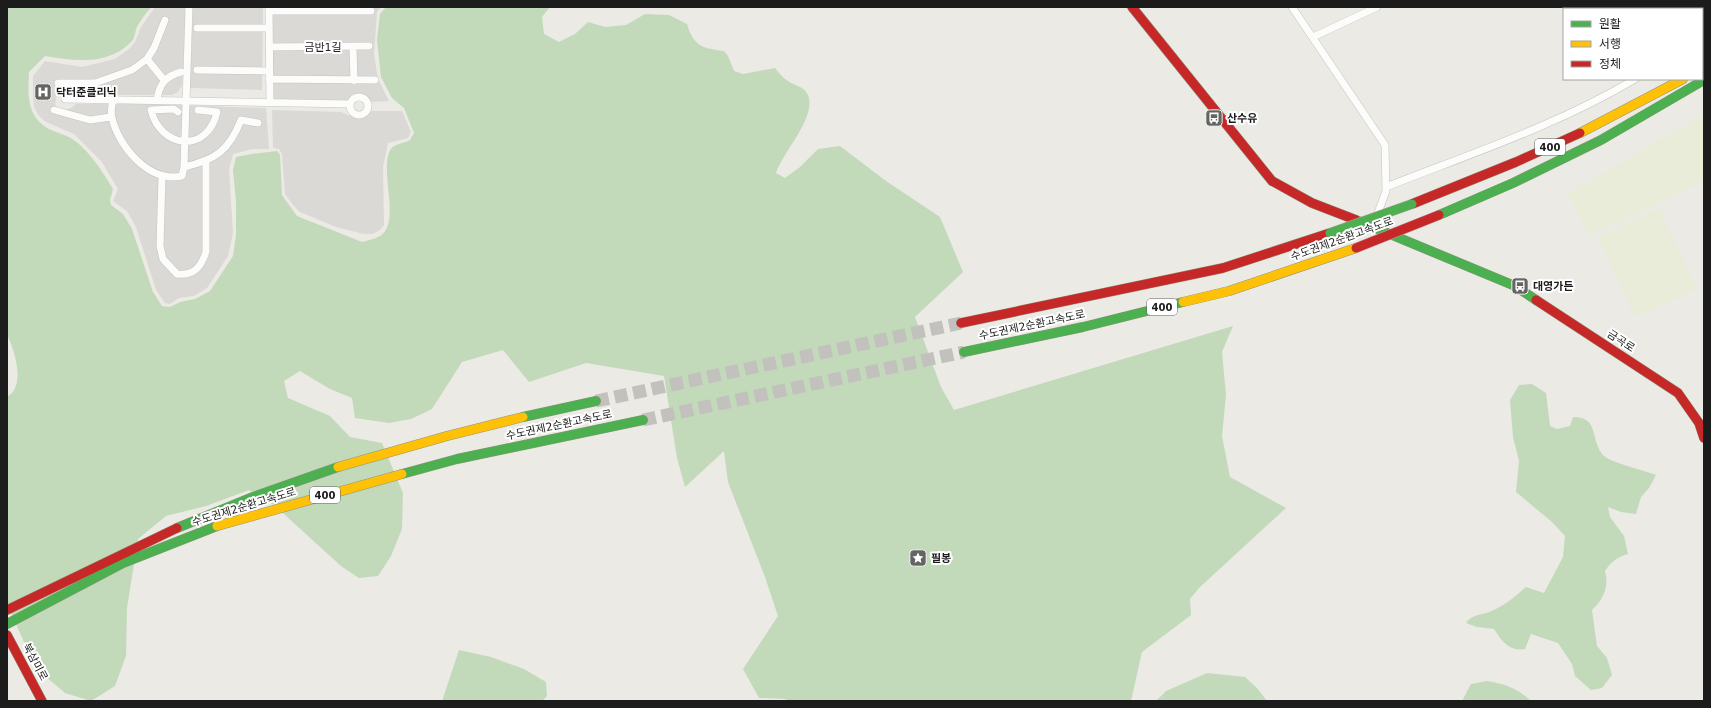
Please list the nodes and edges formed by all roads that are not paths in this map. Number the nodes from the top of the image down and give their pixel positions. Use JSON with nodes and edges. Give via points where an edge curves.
{"nodes":[{"id":1,"x":189,"y":7,"type":"edge"},
{"id":2,"x":1132,"y":7,"type":"edge"},
{"id":3,"x":1292,"y":7,"type":"edge"},
{"id":4,"x":1377,"y":7,"type":"edge"},
{"id":5,"x":269,"y":9,"type":"edge"},
{"id":6,"x":366,"y":10,"type":"edge"},
{"id":7,"x":164,"y":20,"type":"dead end"},
{"id":8,"x":197,"y":28,"type":"dead end"},
{"id":9,"x":269,"y":28,"type":"junction"},
{"id":10,"x":1313,"y":37,"type":"junction"},
{"id":11,"x":369,"y":46,"type":"dead end"},
{"id":12,"x":269,"y":47,"type":"junction"},
{"id":13,"x":353,"y":47,"type":"junction"},
{"id":14,"x":147,"y":59,"type":"junction"},
{"id":15,"x":198,"y":70,"type":"dead end"},
{"id":16,"x":269,"y":70,"type":"junction"},
{"id":17,"x":181,"y":72,"type":"dead end"},
{"id":18,"x":269,"y":79,"type":"junction"},
{"id":19,"x":164,"y":80,"type":"junction"},
{"id":20,"x":374,"y":80,"type":"dead end"},
{"id":21,"x":1633,"y":80,"type":"edge"},
{"id":22,"x":1681,"y":80,"type":"edge"},
{"id":23,"x":1704,"y":80,"type":"edge"},
{"id":24,"x":354,"y":81,"type":"junction"},
{"id":25,"x":58,"y":83,"type":"dead end"},
{"id":26,"x":65,"y":99,"type":"dead end"},
{"id":27,"x":113,"y":100,"type":"junction"},
{"id":28,"x":157,"y":100,"type":"junction"},
{"id":29,"x":186,"y":101,"type":"junction"},
{"id":30,"x":270,"y":102,"type":"junction"},
{"id":31,"x":350,"y":104,"type":"dead end"},
{"id":32,"x":54,"y":110,"type":"dead end"},
{"id":33,"x":198,"y":110,"type":"dead end"},
{"id":34,"x":178,"y":112,"type":"dead end"},
{"id":35,"x":111,"y":116,"type":"junction"},
{"id":36,"x":258,"y":123,"type":"dead end"},
{"id":37,"x":184,"y":142,"type":"junction"},
{"id":38,"x":206,"y":162,"type":"junction"},
{"id":39,"x":184,"y":167,"type":"junction"},
{"id":40,"x":162,"y":177,"type":"junction"},
{"id":41,"x":1386,"y":187,"type":"junction"},
{"id":42,"x":1373,"y":225,"type":"junction"},
{"id":43,"x":961,"y":323,"type":"tunnel mouth"},
{"id":44,"x":964,"y":352,"type":"tunnel mouth"},
{"id":45,"x":596,"y":401,"type":"tunnel mouth"},
{"id":46,"x":643,"y":420,"type":"tunnel mouth"},
{"id":47,"x":1704,"y":438,"type":"edge"},
{"id":48,"x":7,"y":610,"type":"edge"},
{"id":49,"x":7,"y":624,"type":"edge"},
{"id":50,"x":7,"y":635,"type":"edge"},
{"id":51,"x":42,"y":701,"type":"edge"}],
"edges":[{"from":1,"to":29,"type":"street"},
{"from":2,"to":42,"type":"main road","name":"금곡로","via":[[1272,182],[1312,203]]},
{"from":3,"to":10,"type":"street"},
{"from":4,"to":10,"type":"street"},
{"from":5,"to":6,"type":"street"},
{"from":5,"to":9,"type":"street"},
{"from":7,"to":14,"type":"street","via":[[154,48]]},
{"from":8,"to":9,"type":"street"},
{"from":9,"to":12,"type":"street"},
{"from":10,"to":41,"type":"street","via":[[1385,145]]},
{"from":11,"to":13,"type":"street"},
{"from":12,"to":13,"type":"street","name":"금반1길"},
{"from":12,"to":16,"type":"street"},
{"from":13,"to":24,"type":"street","name":"금반1길"},
{"from":14,"to":19,"type":"street"},
{"from":14,"to":25,"type":"street","via":[[132,70],[95,83]]},
{"from":15,"to":16,"type":"street"},
{"from":16,"to":18,"type":"street"},
{"from":17,"to":19,"type":"street","via":[[171,74]]},
{"from":18,"to":24,"type":"street"},
{"from":18,"to":30,"type":"street"},
{"from":19,"to":28,"type":"street","via":[[158,91]]},
{"from":20,"to":24,"type":"street"},
{"from":21,"to":41,"type":"street","via":[[1607,96],[1518,135]]},
{"from":22,"to":43,"type":"main road","name":"수도권제2순환고속도로","number":"400","bridge":true,"via":[[1594,127],[1505,167],[1330,233],[1223,268]]},
{"from":23,"to":44,"type":"main road","name":"수도권제2순환고속도로","number":"400","bridge":true,"via":[[1602,140],[1513,183],[1356,248],[1229,291],[1083,327]]},
{"from":26,"to":27,"type":"street"},
{"from":27,"to":28,"type":"street"},
{"from":27,"to":35,"type":"street"},
{"from":28,"to":29,"type":"street"},
{"from":29,"to":30,"type":"street"},
{"from":29,"to":37,"type":"street"},
{"from":30,"to":31,"type":"street"},
{"from":32,"to":35,"type":"street","via":[[90,120]]},
{"from":33,"to":37,"type":"street","via":[[217,112],[215,120],[203,135]]},
{"from":34,"to":37,"type":"street","via":[[174,109],[151,110],[160,130],[171,138]]},
{"from":35,"to":40,"type":"street","via":[[118,135],[129,151]]},
{"from":36,"to":38,"type":"street","via":[[241,120],[227,145]]},
{"from":37,"to":39,"type":"street"},
{"from":38,"to":39,"type":"street"},
{"from":38,"to":40,"type":"street","via":[[206,252],[202,264],[184,275],[177,274],[163,259],[160,246]]},
{"from":39,"to":40,"type":"street","via":[[182,176]]},
{"from":41,"to":42,"type":"street"},
{"from":42,"to":47,"type":"main road","name":"금곡로","via":[[1515,286],[1678,393],[1699,423]]},
{"from":45,"to":48,"type":"main road","name":"수도권제2순환고속도로","number":"400","via":[[448,435],[310,477],[208,515],[126,550]]},
{"from":46,"to":49,"type":"main road","name":"수도권제2순환고속도로","number":"400","via":[[457,459],[226,523],[123,563]]},
{"from":50,"to":51,"type":"main road","name":"북삼미로"}]}
